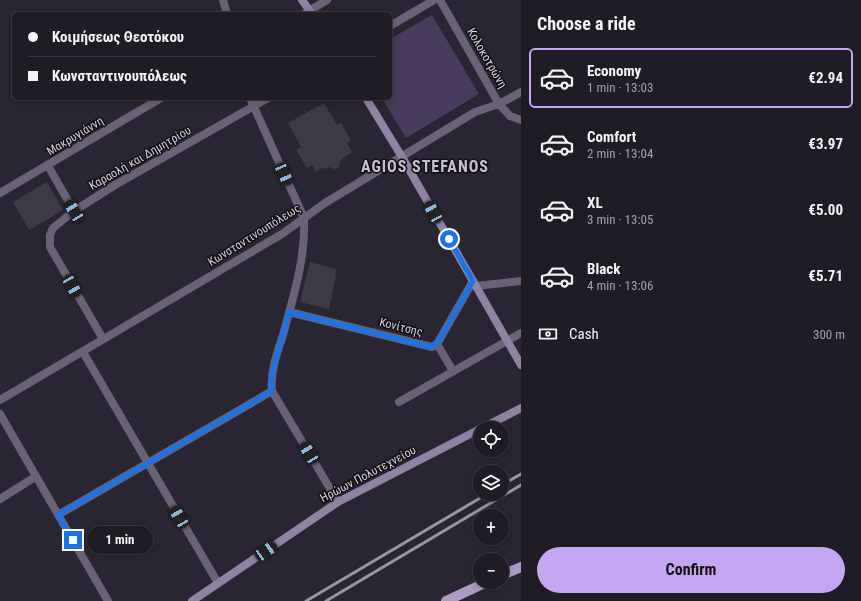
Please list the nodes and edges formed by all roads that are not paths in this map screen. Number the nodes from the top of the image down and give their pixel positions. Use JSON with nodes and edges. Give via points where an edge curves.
{"nodes":[{"id":1,"x":223,"y":0,"type":"edge"},
{"id":2,"x":302,"y":0,"type":"edge"},
{"id":3,"x":327,"y":0,"type":"edge"},
{"id":4,"x":434,"y":0,"type":"edge"},
{"id":5,"x":440,"y":0,"type":"edge"},
{"id":6,"x":226,"y":12,"type":"edge"},
{"id":7,"x":308,"y":12,"type":"edge"},
{"id":8,"x":310,"y":12,"type":"edge"},
{"id":9,"x":392,"y":25,"type":"edge"},
{"id":10,"x":521,"y":92,"type":"edge"},
{"id":11,"x":158,"y":100,"type":"edge"},
{"id":12,"x":251,"y":100,"type":"edge"},
{"id":13,"x":265,"y":100,"type":"edge"},
{"id":14,"x":367,"y":100,"type":"edge"},
{"id":15,"x":499,"y":104,"type":"junction"},
{"id":16,"x":253,"y":107,"type":"junction"},
{"id":17,"x":521,"y":120,"type":"edge"},
{"id":18,"x":402,"y":156,"type":"junction"},
{"id":19,"x":48,"y":166,"type":"junction"},
{"id":20,"x":0,"y":193,"type":"edge"},
{"id":21,"x":74,"y":211,"type":"junction"},
{"id":22,"x":304,"y":218,"type":"junction"},
{"id":23,"x":521,"y":281,"type":"edge"},
{"id":24,"x":474,"y":284,"type":"junction"},
{"id":25,"x":289,"y":312,"type":"junction"},
{"id":26,"x":521,"y":333,"type":"edge"},
{"id":27,"x":103,"y":339,"type":"junction"},
{"id":28,"x":507,"y":341,"type":"junction"},
{"id":29,"x":437,"y":344,"type":"junction"},
{"id":30,"x":83,"y":352,"type":"junction"},
{"id":31,"x":521,"y":365,"type":"edge"},
{"id":32,"x":453,"y":371,"type":"junction"},
{"id":33,"x":272,"y":391,"type":"junction"},
{"id":34,"x":0,"y":400,"type":"edge"},
{"id":35,"x":399,"y":402,"type":"dead end"},
{"id":36,"x":521,"y":408,"type":"edge"},
{"id":37,"x":0,"y":414,"type":"edge"},
{"id":38,"x":495,"y":421,"type":"edge"},
{"id":39,"x":473,"y":432,"type":"edge"},
{"id":40,"x":148,"y":464,"type":"junction"},
{"id":41,"x":35,"y":476,"type":"junction"},
{"id":42,"x":0,"y":499,"type":"edge"},
{"id":43,"x":338,"y":502,"type":"junction"},
{"id":44,"x":58,"y":515,"type":"junction"},
{"id":45,"x":521,"y":567,"type":"edge"},
{"id":46,"x":509,"y":572,"type":"edge"},
{"id":47,"x":218,"y":583,"type":"junction"},
{"id":48,"x":473,"y":588,"type":"edge"},
{"id":49,"x":108,"y":601,"type":"edge"},
{"id":50,"x":192,"y":601,"type":"edge"},
{"id":51,"x":446,"y":601,"type":"edge"}],
"edges":[{"from":1,"to":6,"type":"street"},
{"from":2,"to":7,"type":"street"},
{"from":3,"to":8,"type":"street"},
{"from":4,"to":9,"type":"street"},
{"from":5,"to":15,"type":"street","name":"Κολοκοτρώνη"},
{"from":10,"to":15,"type":"street","name":"Κωνσταντινουπόλεως"},
{"from":11,"to":19,"type":"street","name":"Μακρυγιάννη"},
{"from":12,"to":16,"type":"street"},
{"from":13,"to":16,"type":"street","name":"Καραολή και Δημητρίου"},
{"from":14,"to":18,"type":"street"},
{"from":15,"to":17,"type":"street","name":"Κολοκοτρώνη","via":[[510,116]]},
{"from":15,"to":18,"type":"street","name":"Κωνσταντινουπόλεως","via":[[475,112]]},
{"from":16,"to":21,"type":"street","name":"Καραολή και Δημητρίου"},
{"from":16,"to":22,"type":"street"},
{"from":18,"to":22,"type":"street","name":"Κωνσταντινουπόλεως"},
{"from":18,"to":24,"type":"street"},
{"from":19,"to":20,"type":"street","name":"Μακρυγιάννη"},
{"from":19,"to":21,"type":"street"},
{"from":21,"to":27,"type":"street","name":"Καραολή και Δημητρίου","via":[[53,228],[49,244]]},
{"from":22,"to":25,"type":"street","via":[[302,252]]},
{"from":22,"to":27,"type":"street","name":"Κωνσταντινουπόλεως","via":[[275,238]]},
{"from":23,"to":24,"type":"street"},
{"from":24,"to":28,"type":"street"},
{"from":24,"to":29,"type":"street","name":"Κονίτσης"},
{"from":25,"to":29,"type":"street","name":"Κονίτσης","via":[[430,347]]},
{"from":25,"to":33,"type":"street","via":[[271,378]]},
{"from":26,"to":28,"type":"street"},
{"from":27,"to":30,"type":"street","name":"Κωνσταντινουπόλεως"},
{"from":28,"to":31,"type":"street"},
{"from":28,"to":32,"type":"street"},
{"from":29,"to":32,"type":"street"},
{"from":30,"to":34,"type":"street","name":"Κωνσταντινουπόλεως"},
{"from":30,"to":40,"type":"street"},
{"from":32,"to":35,"type":"street"},
{"from":33,"to":40,"type":"street"},
{"from":33,"to":43,"type":"street"},
{"from":36,"to":38,"type":"street","name":"Ηρώων Πολυτεχνείου"},
{"from":37,"to":41,"type":"street"},
{"from":39,"to":43,"type":"street","name":"Ηρώων Πολυτεχνείου"},
{"from":40,"to":44,"type":"street"},
{"from":40,"to":47,"type":"street"},
{"from":41,"to":42,"type":"street"},
{"from":41,"to":44,"type":"street"},
{"from":43,"to":47,"type":"street","name":"Ηρώων Πολυτεχνείου"},
{"from":44,"to":49,"type":"street"},
{"from":45,"to":46,"type":"main road"},
{"from":47,"to":50,"type":"street","name":"Ηρώων Πολυτεχνείου"},
{"from":48,"to":51,"type":"main road"}]}
